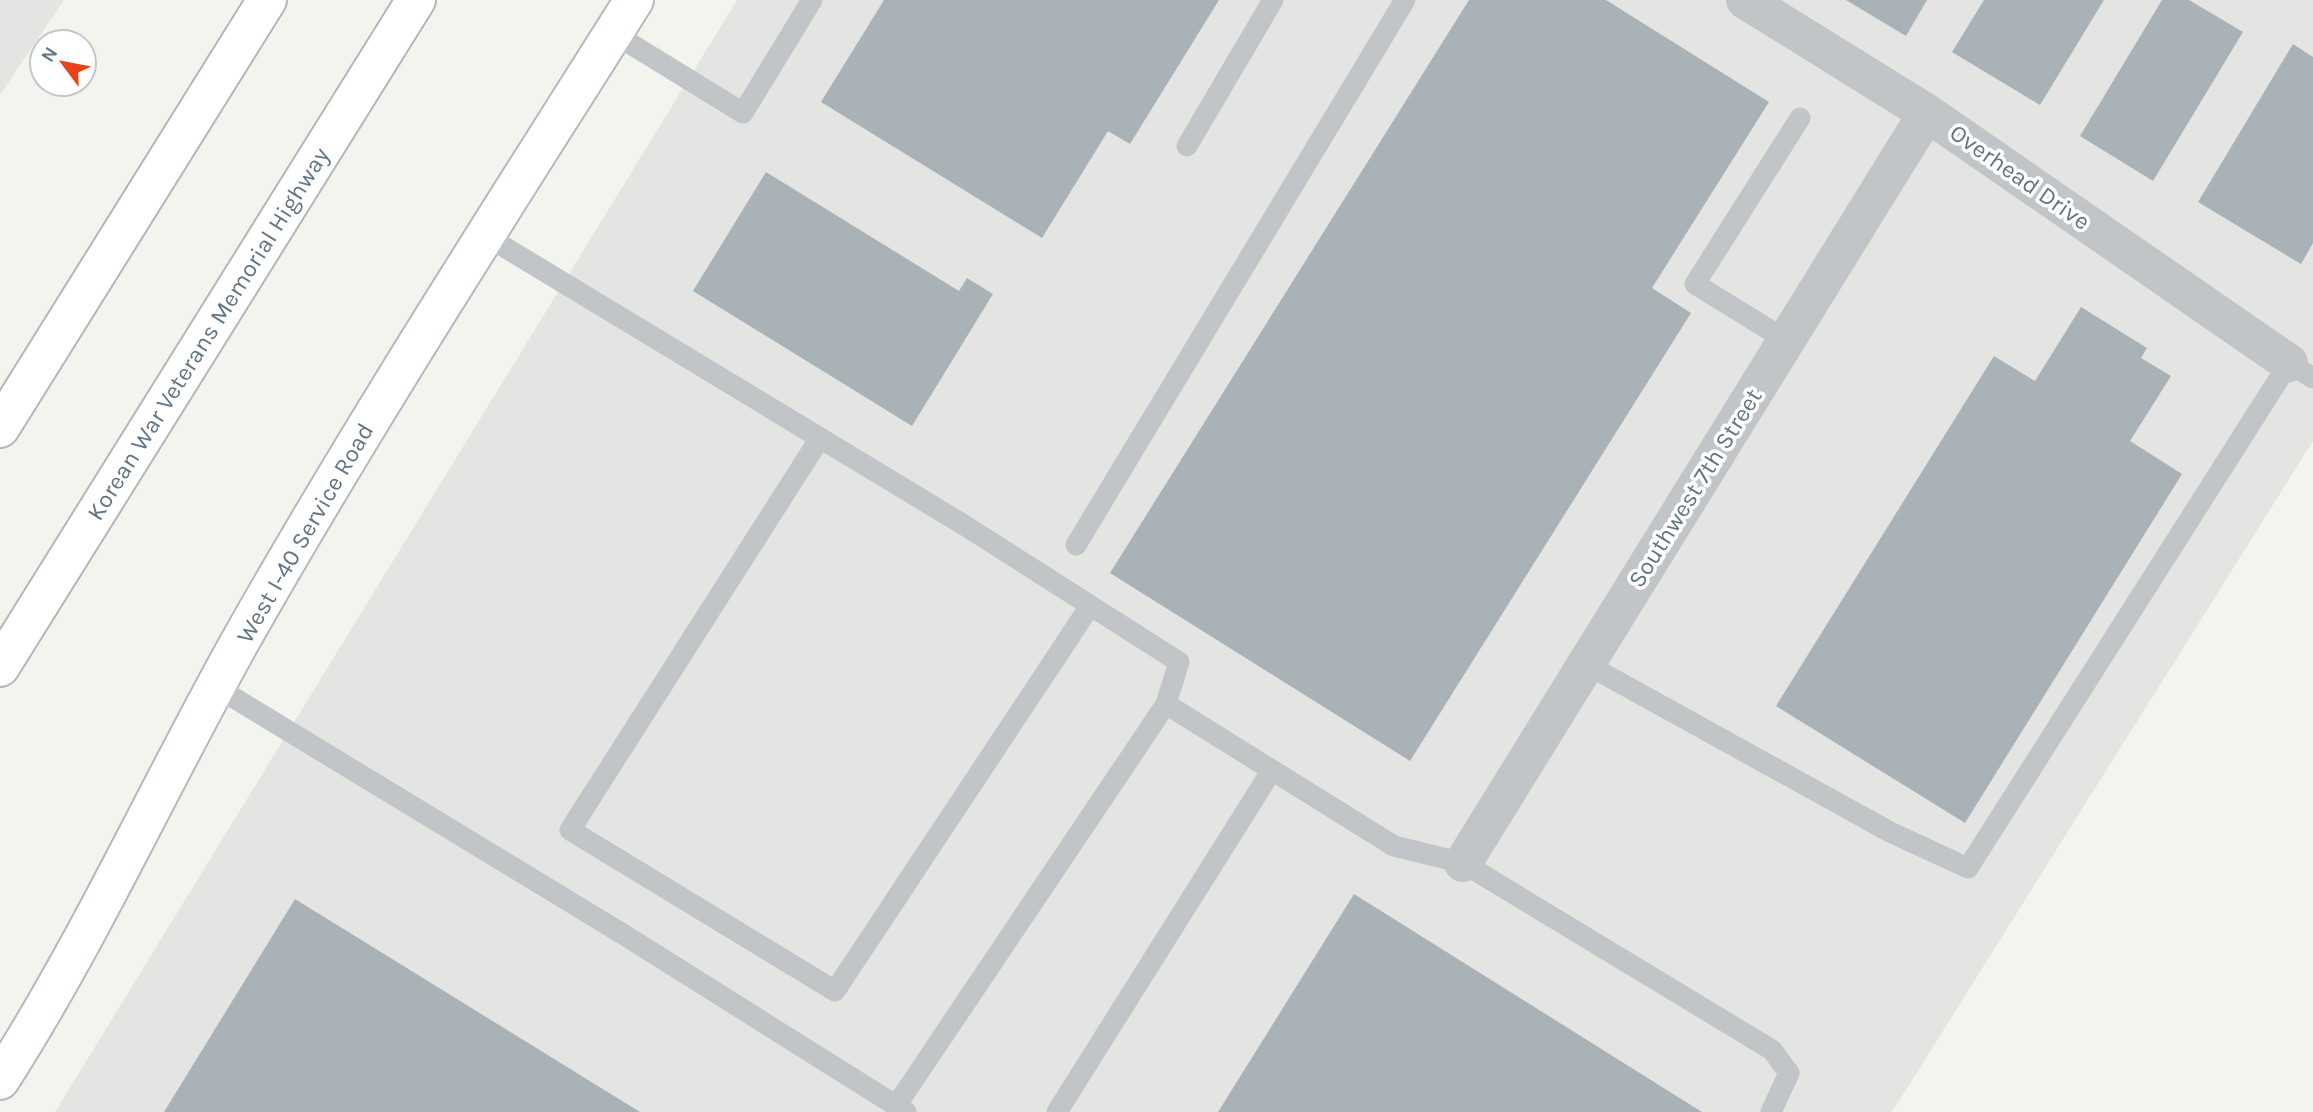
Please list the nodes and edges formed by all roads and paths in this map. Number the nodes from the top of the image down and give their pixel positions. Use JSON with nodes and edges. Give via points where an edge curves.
{"nodes":[{"id":1,"x":267,"y":0,"type":"edge"},
{"id":2,"x":416,"y":0,"type":"edge"},
{"id":3,"x":634,"y":0,"type":"edge"},
{"id":4,"x":812,"y":0,"type":"edge"},
{"id":5,"x":1273,"y":0,"type":"edge"},
{"id":6,"x":1405,"y":0,"type":"edge"},
{"id":7,"x":1745,"y":0,"type":"edge"},
{"id":8,"x":614,"y":33,"type":"junction"},
{"id":9,"x":1927,"y":113,"type":"junction"},
{"id":10,"x":1800,"y":118,"type":"dead end"},
{"id":11,"x":1187,"y":146,"type":"dead end"},
{"id":12,"x":486,"y":236,"type":"junction"},
{"id":13,"x":1786,"y":340,"type":"junction"},
{"id":14,"x":2301,"y":370,"type":"edge"},
{"id":15,"x":0,"y":428,"type":"edge"},
{"id":16,"x":820,"y":438,"type":"junction"},
{"id":17,"x":1076,"y":545,"type":"dead end"},
{"id":18,"x":1090,"y":606,"type":"junction"},
{"id":19,"x":1586,"y":664,"type":"junction"},
{"id":20,"x":0,"y":667,"type":"edge"},
{"id":21,"x":216,"y":687,"type":"junction"},
{"id":22,"x":1166,"y":704,"type":"junction"},
{"id":23,"x":1272,"y":770,"type":"junction"},
{"id":24,"x":1463,"y":863,"type":"junction"},
{"id":25,"x":0,"y":1080,"type":"edge"},
{"id":26,"x":901,"y":1109,"type":"edge"},
{"id":27,"x":1057,"y":1112,"type":"edge"},
{"id":28,"x":1771,"y":1112,"type":"edge"}],
"edges":[{"from":1,"to":15,"type":"main road"},
{"from":2,"to":20,"type":"main road","name":"Korean War Veterans Memorial Highway"},
{"from":3,"to":8,"type":"main road","name":"West I-40 Service Road"},
{"from":4,"to":8,"type":"lane","via":[[743,113]]},
{"from":5,"to":11,"type":"lane"},
{"from":6,"to":17,"type":"lane"},
{"from":7,"to":9,"type":"street","name":"Overhead Drive"},
{"from":8,"to":12,"type":"main road","name":"West I-40 Service Road"},
{"from":9,"to":13,"type":"street","name":"Southwest 7th Street"},
{"from":9,"to":14,"type":"street","name":"Overhead Drive"},
{"from":10,"to":13,"type":"lane","via":[[1695,284]]},
{"from":12,"to":16,"type":"lane"},
{"from":12,"to":21,"type":"main road","name":"West I-40 Service Road","via":[[369,423]]},
{"from":13,"to":19,"type":"street","name":"Southwest 7th Street"},
{"from":14,"to":19,"type":"lane","via":[[1968,868],[1891,832]]},
{"from":16,"to":18,"type":"lane"},
{"from":16,"to":18,"type":"lane","via":[[570,830],[835,991]]},
{"from":18,"to":22,"type":"lane","via":[[1179,662]]},
{"from":19,"to":24,"type":"street","name":"Southwest 7th Street"},
{"from":21,"to":25,"type":"main road","name":"West I-40 Service Road","via":[[96,915]]},
{"from":21,"to":26,"type":"lane"},
{"from":22,"to":23,"type":"lane"},
{"from":22,"to":26,"type":"lane"},
{"from":23,"to":24,"type":"lane","via":[[1394,846]]},
{"from":23,"to":27,"type":"lane"},
{"from":24,"to":28,"type":"lane","via":[[1772,1050],[1789,1073]]}]}
